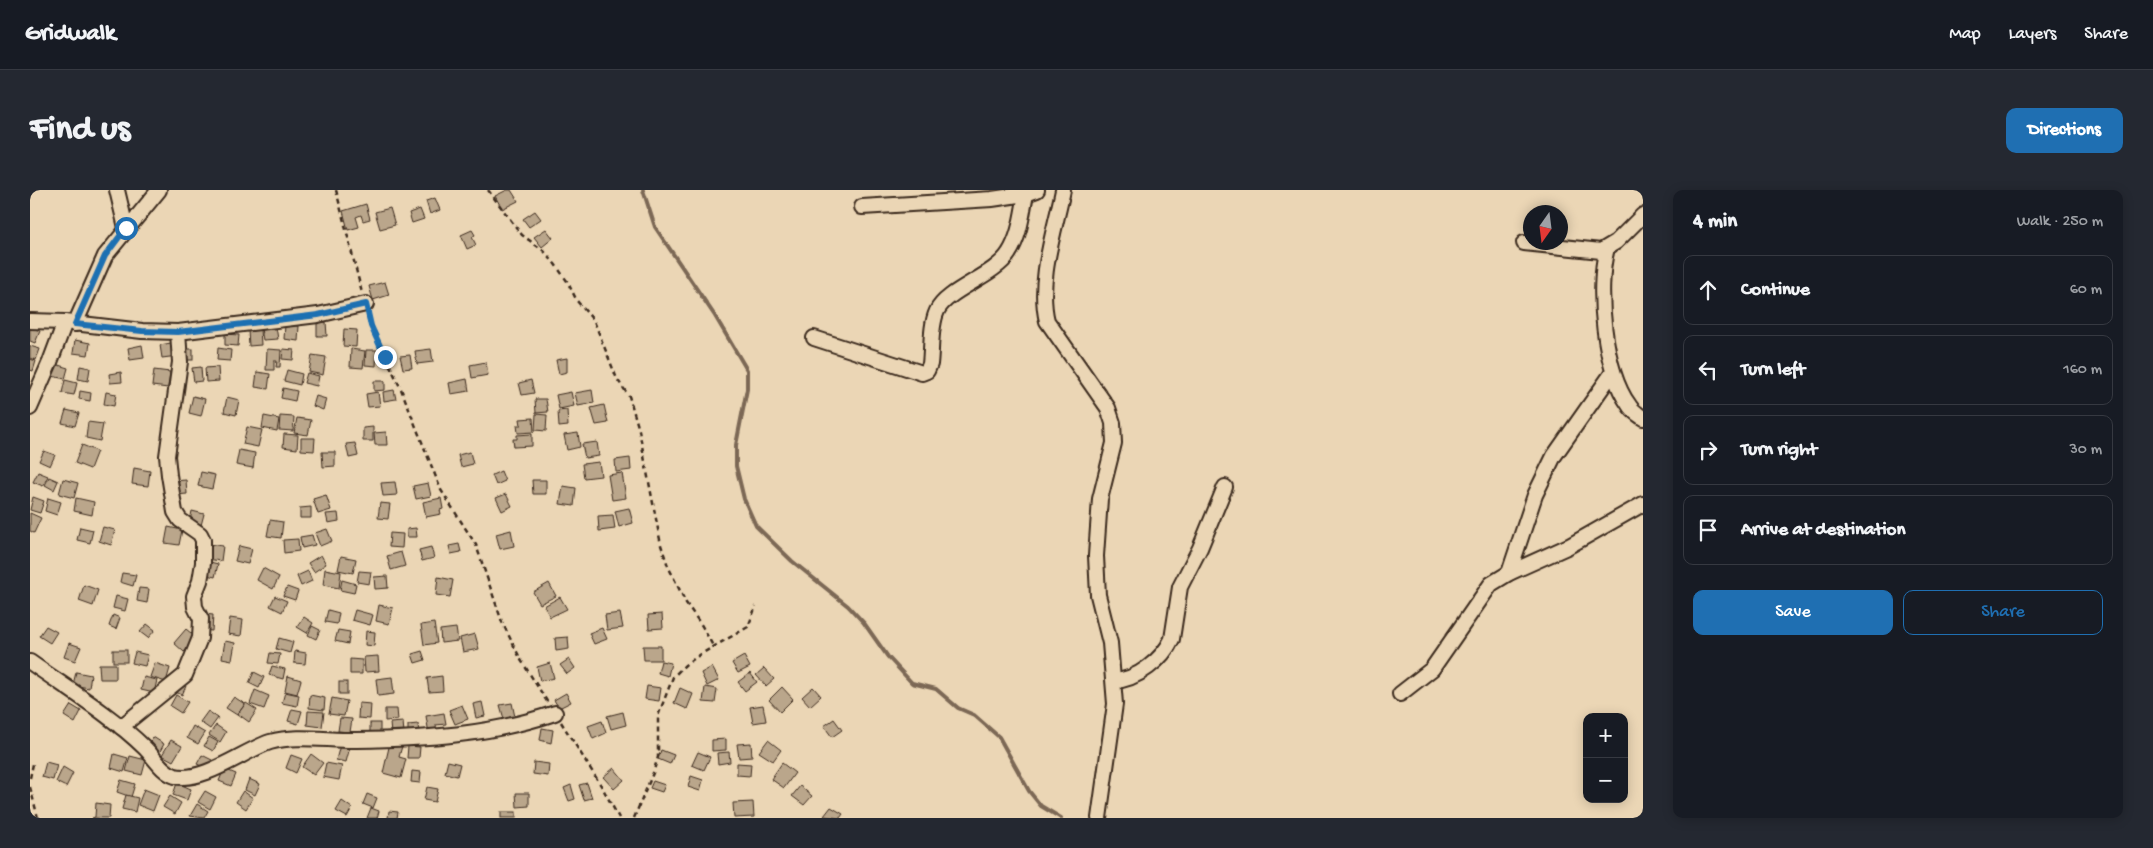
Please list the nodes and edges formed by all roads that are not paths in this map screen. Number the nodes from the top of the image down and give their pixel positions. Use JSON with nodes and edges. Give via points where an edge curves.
{"nodes":[{"id":1,"x":117,"y":190,"type":"edge"},
{"id":2,"x":159,"y":190,"type":"edge"},
{"id":3,"x":1063,"y":190,"type":"edge"},
{"id":4,"x":1032,"y":192,"type":"edge"},
{"id":5,"x":862,"y":207,"type":"dead end"},
{"id":6,"x":1643,"y":215,"type":"edge"},
{"id":7,"x":126,"y":228,"type":"junction"},
{"id":8,"x":1568,"y":248,"type":"edge"},
{"id":9,"x":1607,"y":248,"type":"junction"},
{"id":10,"x":366,"y":304,"type":"road end"},
{"id":11,"x":30,"y":321,"type":"edge"},
{"id":12,"x":70,"y":323,"type":"junction"},
{"id":13,"x":178,"y":332,"type":"junction"},
{"id":14,"x":814,"y":338,"type":"dead end"},
{"id":15,"x":1613,"y":372,"type":"junction"},
{"id":16,"x":30,"y":408,"type":"edge"},
{"id":17,"x":1643,"y":418,"type":"edge"},
{"id":18,"x":1225,"y":487,"type":"dead end"},
{"id":19,"x":1643,"y":504,"type":"edge"},
{"id":20,"x":1510,"y":573,"type":"junction"},
{"id":21,"x":30,"y":662,"type":"edge"},
{"id":22,"x":1114,"y":681,"type":"junction"},
{"id":23,"x":1400,"y":694,"type":"dead end"},
{"id":24,"x":555,"y":713,"type":"road end"},
{"id":25,"x":121,"y":727,"type":"junction"},
{"id":26,"x":1099,"y":818,"type":"edge"}],
"edges":[{"from":1,"to":7,"type":"street"},
{"from":2,"to":7,"type":"street"},
{"from":3,"to":22,"type":"street","via":[[1043,304],[1047,321],[1108,408],[1113,423],[1114,443],[1100,499],[1096,556],[1098,595],[1110,643]]},
{"from":4,"to":5,"type":"street"},
{"from":4,"to":14,"type":"street","via":[[1008,255],[990,271],[948,298],[937,310],[928,370],[922,374]]},
{"from":6,"to":9,"type":"street"},
{"from":7,"to":12,"type":"street","via":[[105,256]]},
{"from":8,"to":9,"type":"street","via":[[1591,251]]},
{"from":9,"to":15,"type":"street","via":[[1601,282]]},
{"from":10,"to":13,"type":"street","via":[[318,315]]},
{"from":11,"to":12,"type":"street"},
{"from":12,"to":13,"type":"street"},
{"from":12,"to":16,"type":"street"},
{"from":13,"to":25,"type":"street","via":[[180,362],[167,456],[168,476],[175,512],[203,540],[203,563],[194,596],[200,619],[200,638],[184,675]]},
{"from":15,"to":17,"type":"street","via":[[1630,407]]},
{"from":15,"to":20,"type":"street","via":[[1554,456],[1536,496]]},
{"from":18,"to":22,"type":"street","via":[[1180,586],[1168,647],[1160,658],[1135,675]]},
{"from":19,"to":20,"type":"street","via":[[1570,546]]},
{"from":20,"to":23,"type":"street","via":[[1486,589],[1432,669]]},
{"from":21,"to":25,"type":"street"},
{"from":22,"to":26,"type":"street","via":[[1115,704]]},
{"from":24,"to":25,"type":"street","via":[[489,731],[443,736],[271,742],[204,773],[176,776],[163,768]]}]}
